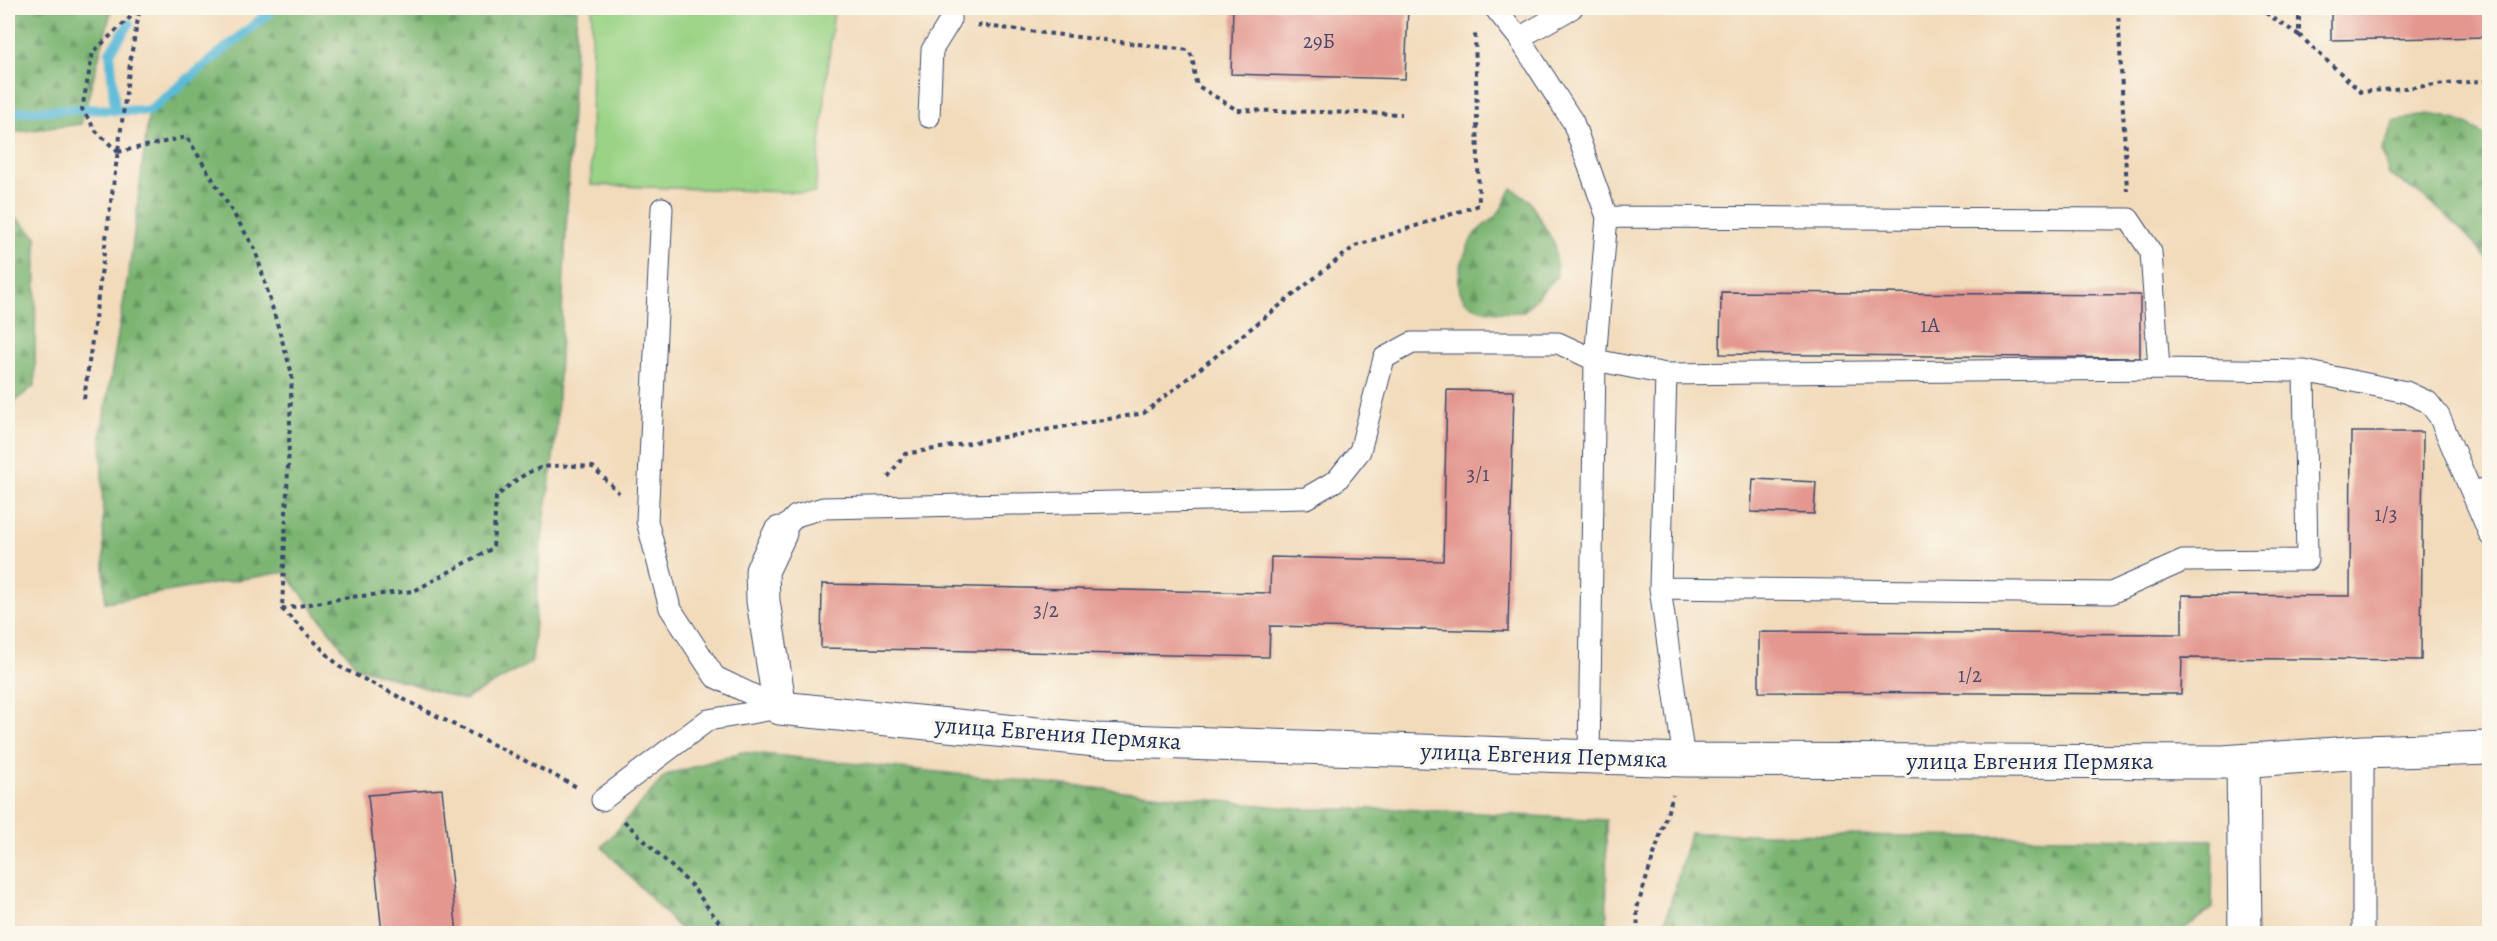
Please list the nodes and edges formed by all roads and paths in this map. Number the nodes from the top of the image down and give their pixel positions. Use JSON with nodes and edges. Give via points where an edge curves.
{"nodes":[{"id":1,"x":1495,"y":8,"type":"edge"},
{"id":2,"x":1572,"y":8,"type":"edge"},
{"id":3,"x":2118,"y":8,"type":"edge"},
{"id":4,"x":2258,"y":8,"type":"edge"},
{"id":5,"x":2299,"y":8,"type":"edge"},
{"id":6,"x":139,"y":9,"type":"edge"},
{"id":7,"x":950,"y":14,"type":"edge"},
{"id":8,"x":1475,"y":31,"type":"dead end"},
{"id":9,"x":2299,"y":35,"type":"junction"},
{"id":10,"x":1519,"y":38,"type":"junction"},
{"id":11,"x":2490,"y":80,"type":"edge"},
{"id":12,"x":1402,"y":114,"type":"dead end"},
{"id":13,"x":929,"y":117,"type":"dead end"},
{"id":14,"x":118,"y":152,"type":"junction"},
{"id":15,"x":662,"y":208,"type":"dead end"},
{"id":16,"x":1607,"y":217,"type":"junction"},
{"id":17,"x":2129,"y":219,"type":"junction"},
{"id":18,"x":1595,"y":360,"type":"junction"},
{"id":19,"x":2158,"y":369,"type":"junction"},
{"id":20,"x":2304,"y":371,"type":"junction"},
{"id":21,"x":1666,"y":374,"type":"junction"},
{"id":22,"x":84,"y":399,"type":"dead end"},
{"id":23,"x":2481,"y":490,"type":"edge"},
{"id":24,"x":868,"y":507,"type":"junction"},
{"id":25,"x":647,"y":521,"type":"junction"},
{"id":26,"x":780,"y":533,"type":"joint"},
{"id":27,"x":2490,"y":535,"type":"edge"},
{"id":28,"x":1660,"y":588,"type":"junction"},
{"id":29,"x":282,"y":609,"type":"junction"},
{"id":30,"x":780,"y":708,"type":"junction"},
{"id":31,"x":2490,"y":748,"type":"edge"},
{"id":32,"x":2363,"y":752,"type":"junction"},
{"id":33,"x":1589,"y":757,"type":"junction"},
{"id":34,"x":1684,"y":760,"type":"junction"},
{"id":35,"x":2243,"y":762,"type":"junction"},
{"id":36,"x":602,"y":800,"type":"junction"},
{"id":37,"x":728,"y":933,"type":"edge"},
{"id":38,"x":1638,"y":933,"type":"edge"},
{"id":39,"x":2245,"y":933,"type":"edge"},
{"id":40,"x":2363,"y":933,"type":"edge"}],
"edges":[{"from":1,"to":10,"type":"lane"},
{"from":2,"to":10,"type":"lane"},
{"from":3,"to":17,"type":"path"},
{"from":4,"to":9,"type":"path"},
{"from":5,"to":9,"type":"path"},
{"from":6,"to":14,"type":"path"},
{"from":6,"to":14,"type":"path","via":[[93,52],[82,110],[96,131]]},
{"from":7,"to":12,"type":"path","via":[[1188,50],[1198,86],[1237,110]]},
{"from":7,"to":13,"type":"lane","via":[[932,50]]},
{"from":8,"to":24,"type":"path","via":[[1479,205],[1355,246],[1144,413],[905,454]]},
{"from":9,"to":11,"type":"path","via":[[2361,92]]},
{"from":10,"to":16,"type":"lane","via":[[1573,122]]},
{"from":14,"to":22,"type":"path"},
{"from":14,"to":29,"type":"path","via":[[187,138],[255,249],[292,374]]},
{"from":15,"to":25,"type":"lane"},
{"from":16,"to":17,"type":"lane"},
{"from":16,"to":18,"type":"lane"},
{"from":17,"to":19,"type":"lane","via":[[2151,252]]},
{"from":18,"to":21,"type":"lane"},
{"from":18,"to":24,"type":"lane","via":[[1558,343],[1412,343],[1383,357],[1360,451],[1337,480],[1306,498]]},
{"from":18,"to":33,"type":"lane"},
{"from":19,"to":20,"type":"lane"},
{"from":19,"to":21,"type":"lane"},
{"from":20,"to":23,"type":"lane","via":[[2406,392],[2428,402]]},
{"from":20,"to":28,"type":"lane","via":[[2307,560],[2183,561],[2111,593]]},
{"from":21,"to":28,"type":"lane"},
{"from":23,"to":27,"type":"lane"},
{"from":24,"to":26,"type":"lane","via":[[823,508],[796,516]]},
{"from":25,"to":29,"type":"path","via":[[593,467],[537,467],[519,476],[496,497],[493,548],[414,591]]},
{"from":25,"to":30,"type":"lane","via":[[670,608],[715,677]]},
{"from":26,"to":30,"type":"street","via":[[762,571]]},
{"from":28,"to":34,"type":"lane"},
{"from":29,"to":36,"type":"path","via":[[340,667]]},
{"from":30,"to":33,"type":"street","name":"улица Евгения Пермяка","via":[[1096,740]]},
{"from":30,"to":36,"type":"lane","via":[[708,720]]},
{"from":31,"to":32,"type":"street","name":"улица Евгения Пермяка"},
{"from":32,"to":35,"type":"street","name":"улица Евгения Пермяка"},
{"from":32,"to":40,"type":"lane"},
{"from":33,"to":34,"type":"street","name":"улица Евгения Пермяка"},
{"from":34,"to":35,"type":"street","name":"улица Евгения Пермяка"},
{"from":34,"to":38,"type":"path","via":[[1637,908]]},
{"from":35,"to":39,"type":"street"},
{"from":36,"to":37,"type":"path","via":[[691,885]]}]}
